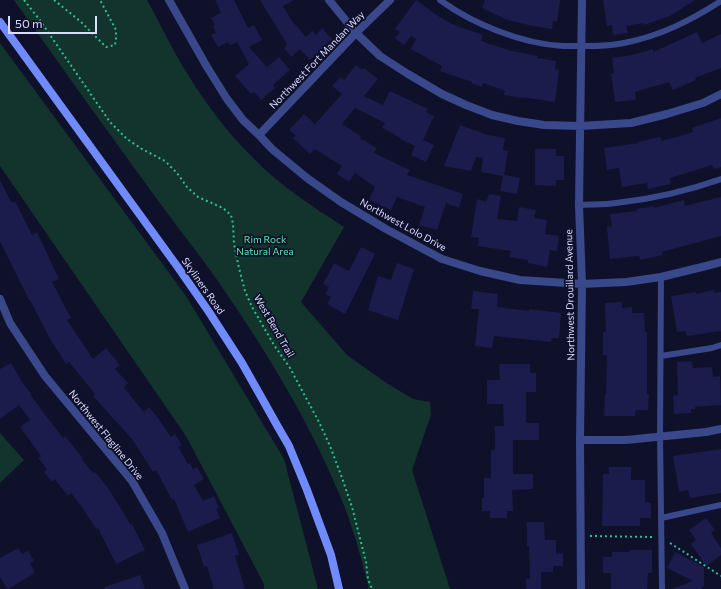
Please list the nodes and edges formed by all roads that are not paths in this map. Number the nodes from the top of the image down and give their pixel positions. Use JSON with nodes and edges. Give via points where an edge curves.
{"nodes":[{"id":1,"x":169,"y":0,"type":"edge"},
{"id":2,"x":329,"y":0,"type":"edge"},
{"id":3,"x":390,"y":0,"type":"edge"},
{"id":4,"x":440,"y":0,"type":"edge"},
{"id":5,"x":582,"y":0,"type":"edge"},
{"id":6,"x":721,"y":1,"type":"edge"},
{"id":7,"x":0,"y":22,"type":"edge"},
{"id":8,"x":356,"y":33,"type":"junction"},
{"id":9,"x":581,"y":46,"type":"junction"},
{"id":10,"x":721,"y":94,"type":"edge"},
{"id":11,"x":580,"y":126,"type":"junction"},
{"id":12,"x":259,"y":135,"type":"junction"},
{"id":13,"x":721,"y":179,"type":"edge"},
{"id":14,"x":579,"y":205,"type":"junction"},
{"id":15,"x":721,"y":262,"type":"edge"},
{"id":16,"x":661,"y":276,"type":"junction"},
{"id":17,"x":582,"y":284,"type":"junction"},
{"id":18,"x":0,"y":299,"type":"edge"},
{"id":19,"x":721,"y":345,"type":"edge"},
{"id":20,"x":662,"y":356,"type":"junction"},
{"id":21,"x":721,"y":429,"type":"edge"},
{"id":22,"x":660,"y":436,"type":"junction"},
{"id":23,"x":580,"y":440,"type":"junction"},
{"id":24,"x":721,"y":505,"type":"edge"},
{"id":25,"x":662,"y":518,"type":"junction"},
{"id":26,"x":185,"y":589,"type":"edge"},
{"id":27,"x":339,"y":589,"type":"edge"},
{"id":28,"x":581,"y":589,"type":"edge"},
{"id":29,"x":662,"y":589,"type":"edge"}],
"edges":[{"from":1,"to":12,"type":"street","name":"Northwest Lolo Drive","via":[[227,99]]},
{"from":2,"to":8,"type":"street"},
{"from":3,"to":8,"type":"street","name":"Northwest Fort Mandan Way"},
{"from":4,"to":9,"type":"lane","via":[[470,19],[510,36],[545,44]]},
{"from":5,"to":9,"type":"street","name":"Northwest Drouillard Avenue"},
{"from":6,"to":9,"type":"lane","via":[[666,31],[608,46]]},
{"from":7,"to":27,"type":"street","name":"Skyliners Road","via":[[177,266],[242,363],[289,446],[331,555]]},
{"from":8,"to":11,"type":"street","via":[[380,56],[442,94],[466,105],[518,121]]},
{"from":8,"to":12,"type":"street","name":"Northwest Fort Mandan Way"},
{"from":9,"to":11,"type":"street","name":"Northwest Drouillard Avenue"},
{"from":10,"to":11,"type":"street","via":[[667,114],[631,123]]},
{"from":11,"to":14,"type":"street","name":"Northwest Drouillard Avenue"},
{"from":12,"to":17,"type":"street","name":"Northwest Lolo Drive","via":[[307,178],[341,202],[442,259],[520,280]]},
{"from":13,"to":14,"type":"lane","via":[[686,191],[653,198]]},
{"from":14,"to":17,"type":"street","name":"Northwest Drouillard Avenue"},
{"from":15,"to":16,"type":"street","name":"Northwest Lolo Drive"},
{"from":16,"to":17,"type":"street","name":"Northwest Lolo Drive","via":[[626,282]]},
{"from":16,"to":20,"type":"lane"},
{"from":17,"to":23,"type":"street","name":"Northwest Drouillard Avenue"},
{"from":18,"to":26,"type":"street","name":"Northwest Flagline Drive","via":[[10,322],[45,376],[132,481],[162,534]]},
{"from":19,"to":20,"type":"lane"},
{"from":20,"to":22,"type":"lane"},
{"from":21,"to":22,"type":"street"},
{"from":22,"to":23,"type":"street","via":[[626,440]]},
{"from":22,"to":25,"type":"lane"},
{"from":23,"to":28,"type":"street","name":"Northwest Drouillard Avenue"},
{"from":24,"to":25,"type":"lane"},
{"from":25,"to":29,"type":"lane"}]}
